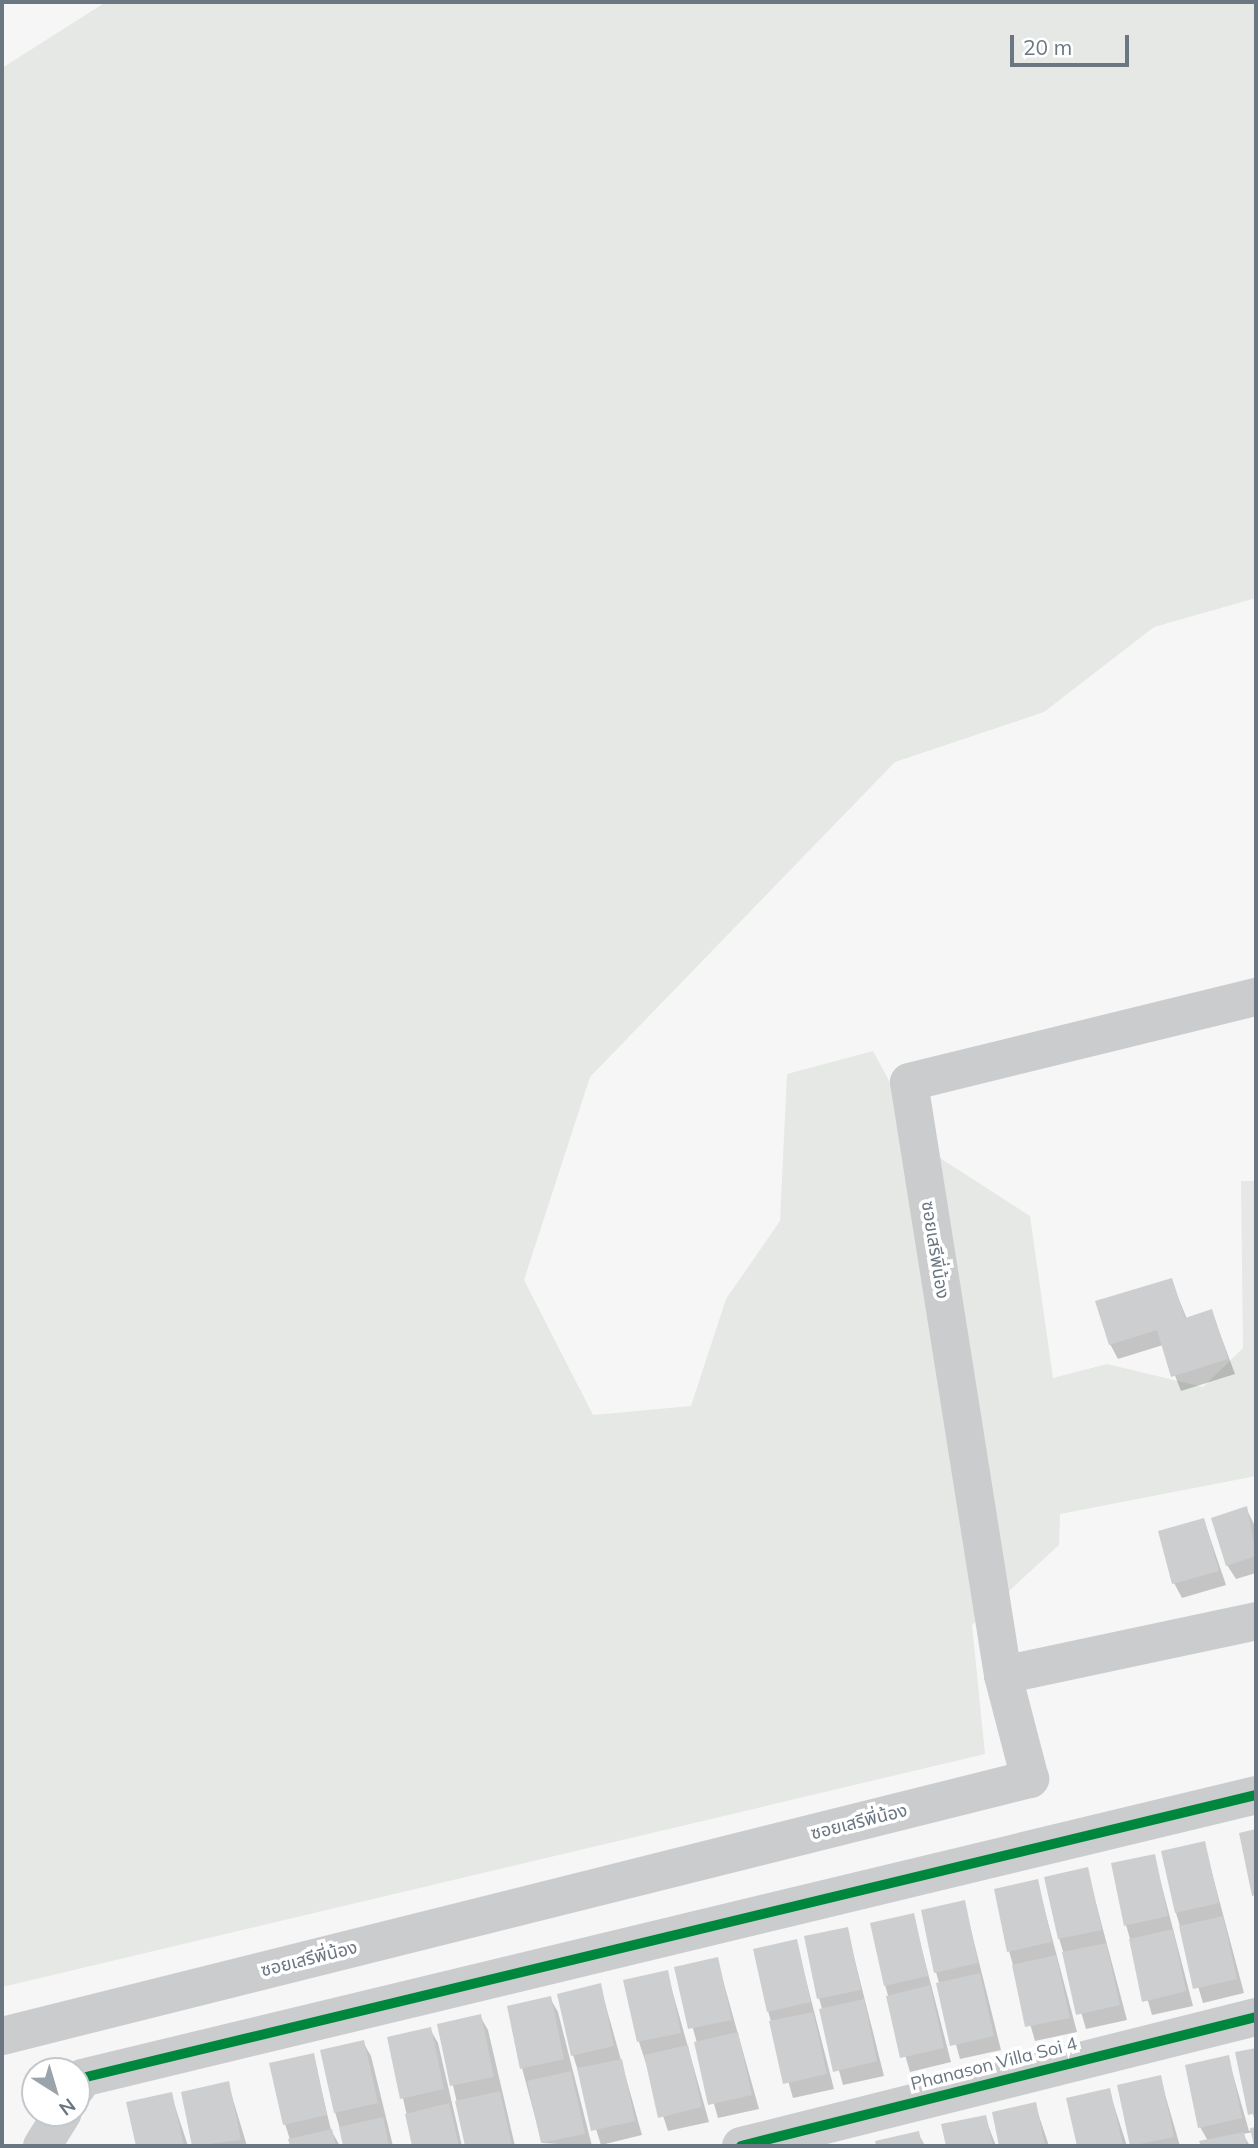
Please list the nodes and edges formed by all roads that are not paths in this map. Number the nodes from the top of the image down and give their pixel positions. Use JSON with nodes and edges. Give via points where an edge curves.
{"nodes":[{"id":1,"x":1256,"y":997,"type":"edge"},
{"id":2,"x":1256,"y":1621,"type":"edge"},
{"id":3,"x":1003,"y":1675,"type":"junction"},
{"id":4,"x":1256,"y":1795,"type":"edge"},
{"id":5,"x":1256,"y":2017,"type":"edge"},
{"id":6,"x":2,"y":2036,"type":"edge"},
{"id":7,"x":91,"y":2076,"type":"edge"},
{"id":8,"x":741,"y":2146,"type":"edge"}],
"edges":[{"from":1,"to":3,"type":"street","name":"ซอยเสรีพี่น้อง","via":[[909,1082]]},
{"from":2,"to":3,"type":"street"},
{"from":3,"to":6,"type":"street","name":"ซอยเสรีพี่น้อง","via":[[1030,1779]]},
{"from":4,"to":7,"type":"street"},
{"from":5,"to":8,"type":"street","name":"Phanason Villa Soi 4"}]}
